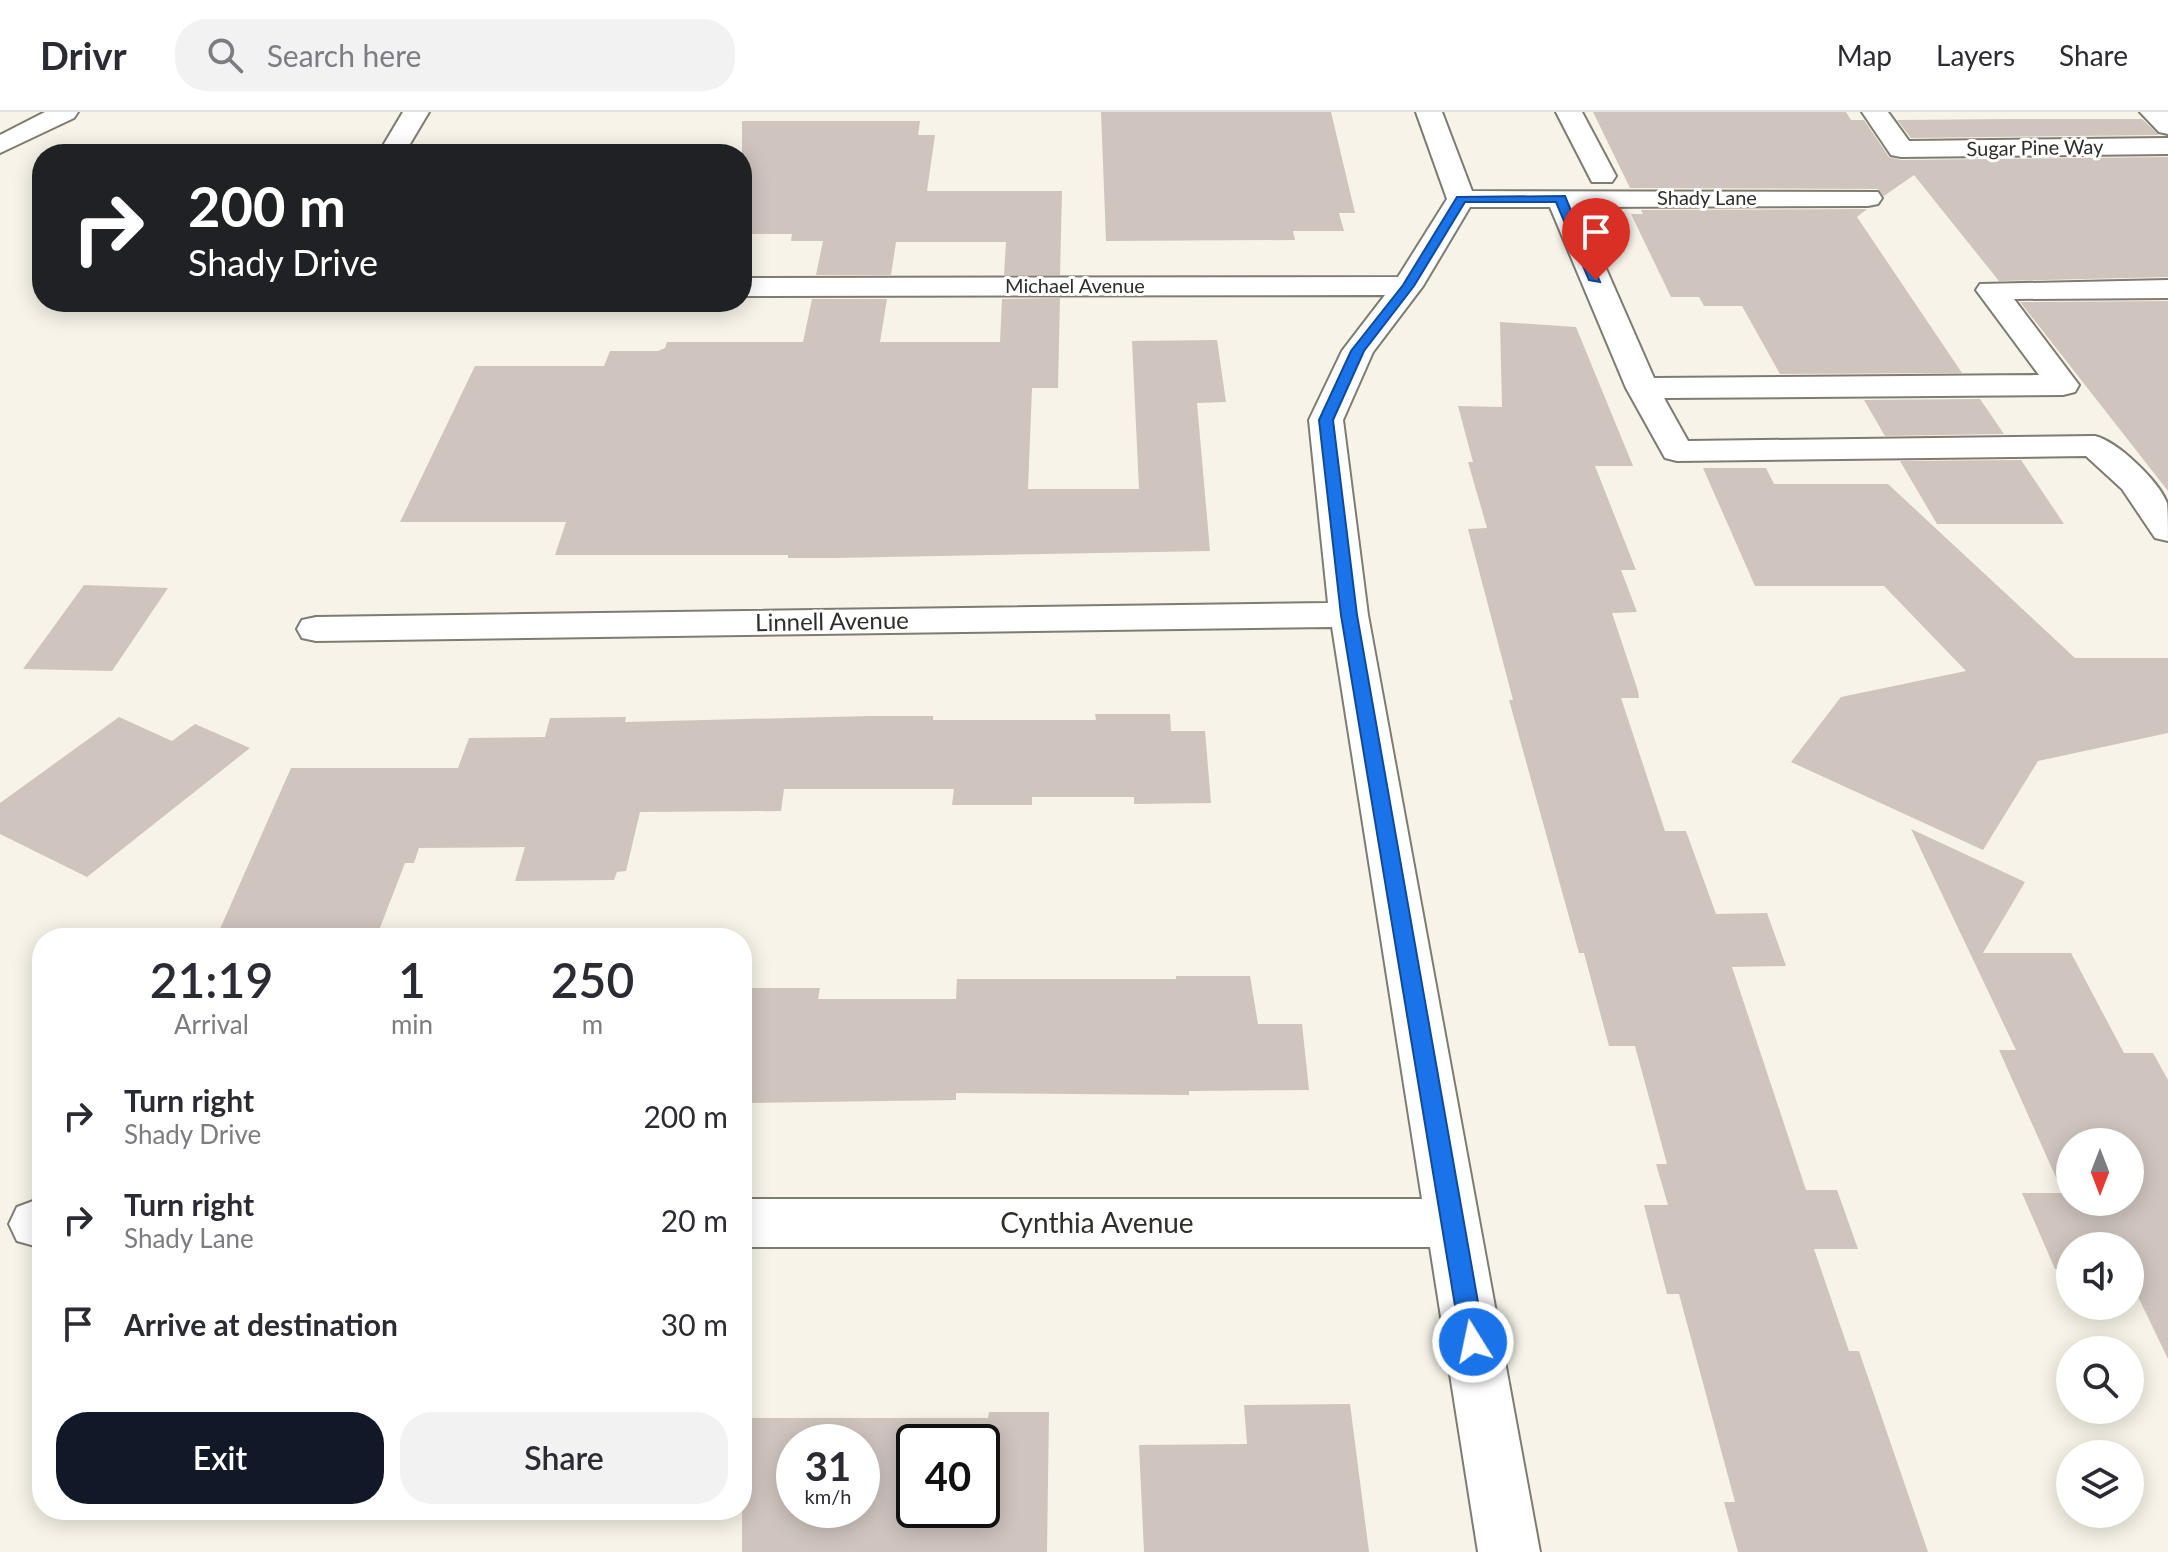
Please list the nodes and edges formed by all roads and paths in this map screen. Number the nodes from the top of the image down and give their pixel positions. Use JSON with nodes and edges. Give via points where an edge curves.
{"nodes":[{"id":1,"x":65,"y":112,"type":"edge"},
{"id":2,"x":416,"y":112,"type":"edge"},
{"id":3,"x":1429,"y":112,"type":"edge"},
{"id":4,"x":1569,"y":112,"type":"edge"},
{"id":5,"x":1875,"y":112,"type":"edge"},
{"id":6,"x":2153,"y":112,"type":"edge"},
{"id":7,"x":2168,"y":126,"type":"edge"},
{"id":8,"x":396,"y":144,"type":"edge"},
{"id":9,"x":0,"y":145,"type":"edge"},
{"id":10,"x":2168,"y":146,"type":"edge"},
{"id":11,"x":1602,"y":176,"type":"dead end"},
{"id":12,"x":1868,"y":198,"type":"dead end"},
{"id":13,"x":1461,"y":199,"type":"junction"},
{"id":14,"x":1561,"y":199,"type":"junction"},
{"id":15,"x":1408,"y":286,"type":"junction"},
{"id":16,"x":752,"y":287,"type":"edge"},
{"id":17,"x":2168,"y":289,"type":"edge"},
{"id":18,"x":1642,"y":388,"type":"junction"},
{"id":19,"x":2168,"y":530,"type":"edge"},
{"id":20,"x":1349,"y":615,"type":"junction"},
{"id":21,"x":316,"y":629,"type":"dead end"},
{"id":22,"x":752,"y":1223,"type":"edge"},
{"id":23,"x":1452,"y":1223,"type":"junction"},
{"id":24,"x":1509,"y":1552,"type":"edge"}],
"edges":[{"from":1,"to":9,"type":"street"},
{"from":2,"to":8,"type":"street"},
{"from":3,"to":13,"type":"street"},
{"from":4,"to":11,"type":"street"},
{"from":5,"to":10,"type":"street","name":"Sugar Pine Way","via":[[1901,149]]},
{"from":6,"to":7,"type":"street"},
{"from":12,"to":14,"type":"street","name":"Shady Lane"},
{"from":13,"to":14,"type":"street","name":"Shady Lane"},
{"from":13,"to":15,"type":"street"},
{"from":14,"to":18,"type":"street"},
{"from":15,"to":16,"type":"street","name":"Michael Avenue"},
{"from":15,"to":20,"type":"street","via":[[1358,351],[1326,420]]},
{"from":17,"to":18,"type":"street","via":[[1991,290],[2063,385]]},
{"from":18,"to":19,"type":"street","via":[[1677,451],[2095,446],[2135,482]]},
{"from":20,"to":21,"type":"street","name":"Linnell Avenue"},
{"from":20,"to":23,"type":"street"},
{"from":22,"to":23,"type":"street","name":"Cynthia Avenue"},
{"from":23,"to":24,"type":"street"}]}
